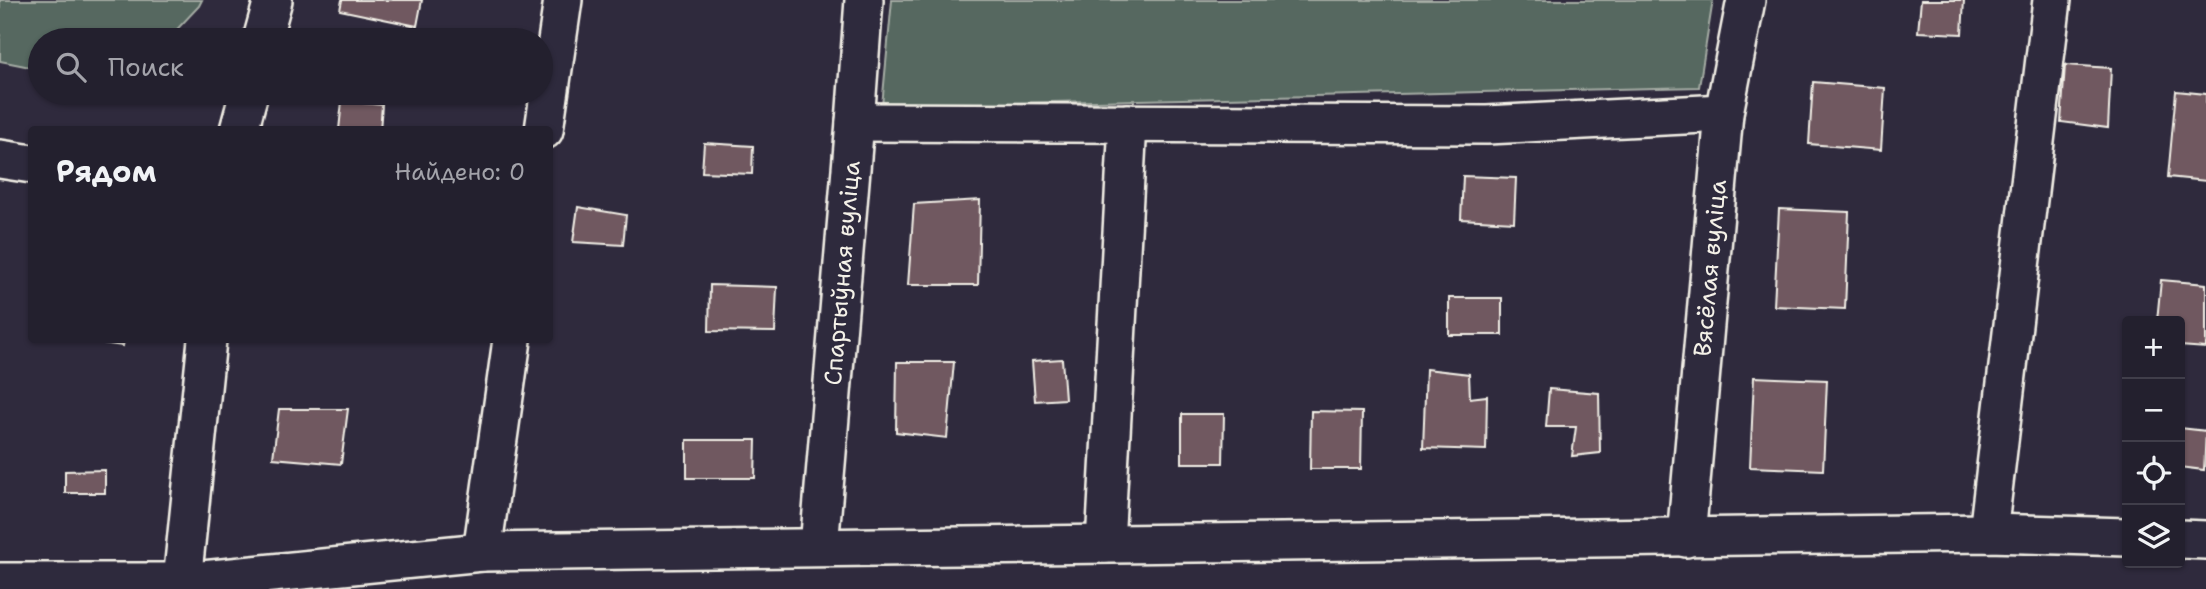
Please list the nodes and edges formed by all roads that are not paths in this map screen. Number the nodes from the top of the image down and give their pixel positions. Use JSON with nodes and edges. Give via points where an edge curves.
{"nodes":[{"id":1,"x":273,"y":0,"type":"edge"},
{"id":2,"x":564,"y":0,"type":"edge"},
{"id":3,"x":864,"y":0,"type":"edge"},
{"id":4,"x":1746,"y":0,"type":"edge"},
{"id":5,"x":2052,"y":0,"type":"edge"},
{"id":6,"x":265,"y":28,"type":"edge"},
{"id":7,"x":553,"y":72,"type":"edge"},
{"id":8,"x":246,"y":105,"type":"edge"},
{"id":9,"x":548,"y":105,"type":"edge"},
{"id":10,"x":1724,"y":113,"type":"junction"},
{"id":11,"x":855,"y":122,"type":"junction"},
{"id":12,"x":1128,"y":123,"type":"junction"},
{"id":13,"x":240,"y":126,"type":"edge"},
{"id":14,"x":545,"y":126,"type":"edge"},
{"id":15,"x":0,"y":159,"type":"edge"},
{"id":16,"x":28,"y":163,"type":"edge"},
{"id":17,"x":207,"y":343,"type":"edge"},
{"id":18,"x":512,"y":343,"type":"edge"},
{"id":19,"x":1988,"y":533,"type":"junction"},
{"id":20,"x":2122,"y":537,"type":"edge"},
{"id":21,"x":1686,"y":538,"type":"junction"},
{"id":22,"x":2185,"y":539,"type":"edge"},
{"id":23,"x":2206,"y":540,"type":"edge"},
{"id":24,"x":1105,"y":544,"type":"junction"},
{"id":25,"x":819,"y":547,"type":"junction"},
{"id":26,"x":482,"y":552,"type":"junction"},
{"id":27,"x":0,"y":582,"type":"edge"},
{"id":28,"x":182,"y":582,"type":"junction"}],
"edges":[{"from":1,"to":6,"type":"street"},
{"from":2,"to":7,"type":"street"},
{"from":3,"to":11,"type":"street","name":"Спартыўная вуліца"},
{"from":4,"to":10,"type":"street","name":"Вясёлая вуліца"},
{"from":5,"to":19,"type":"street"},
{"from":8,"to":13,"type":"street"},
{"from":9,"to":14,"type":"street"},
{"from":10,"to":12,"type":"street","via":[[1487,125]]},
{"from":10,"to":21,"type":"street","name":"Вясёлая вуліца"},
{"from":11,"to":12,"type":"street"},
{"from":11,"to":25,"type":"street","name":"Спартыўная вуліца"},
{"from":12,"to":24,"type":"street"},
{"from":15,"to":16,"type":"street"},
{"from":17,"to":28,"type":"street"},
{"from":18,"to":26,"type":"street"},
{"from":19,"to":20,"type":"street"},
{"from":19,"to":21,"type":"street"},
{"from":21,"to":24,"type":"street"},
{"from":22,"to":23,"type":"street"},
{"from":24,"to":25,"type":"street"},
{"from":25,"to":26,"type":"street"},
{"from":26,"to":28,"type":"street"},
{"from":27,"to":28,"type":"street"}]}
